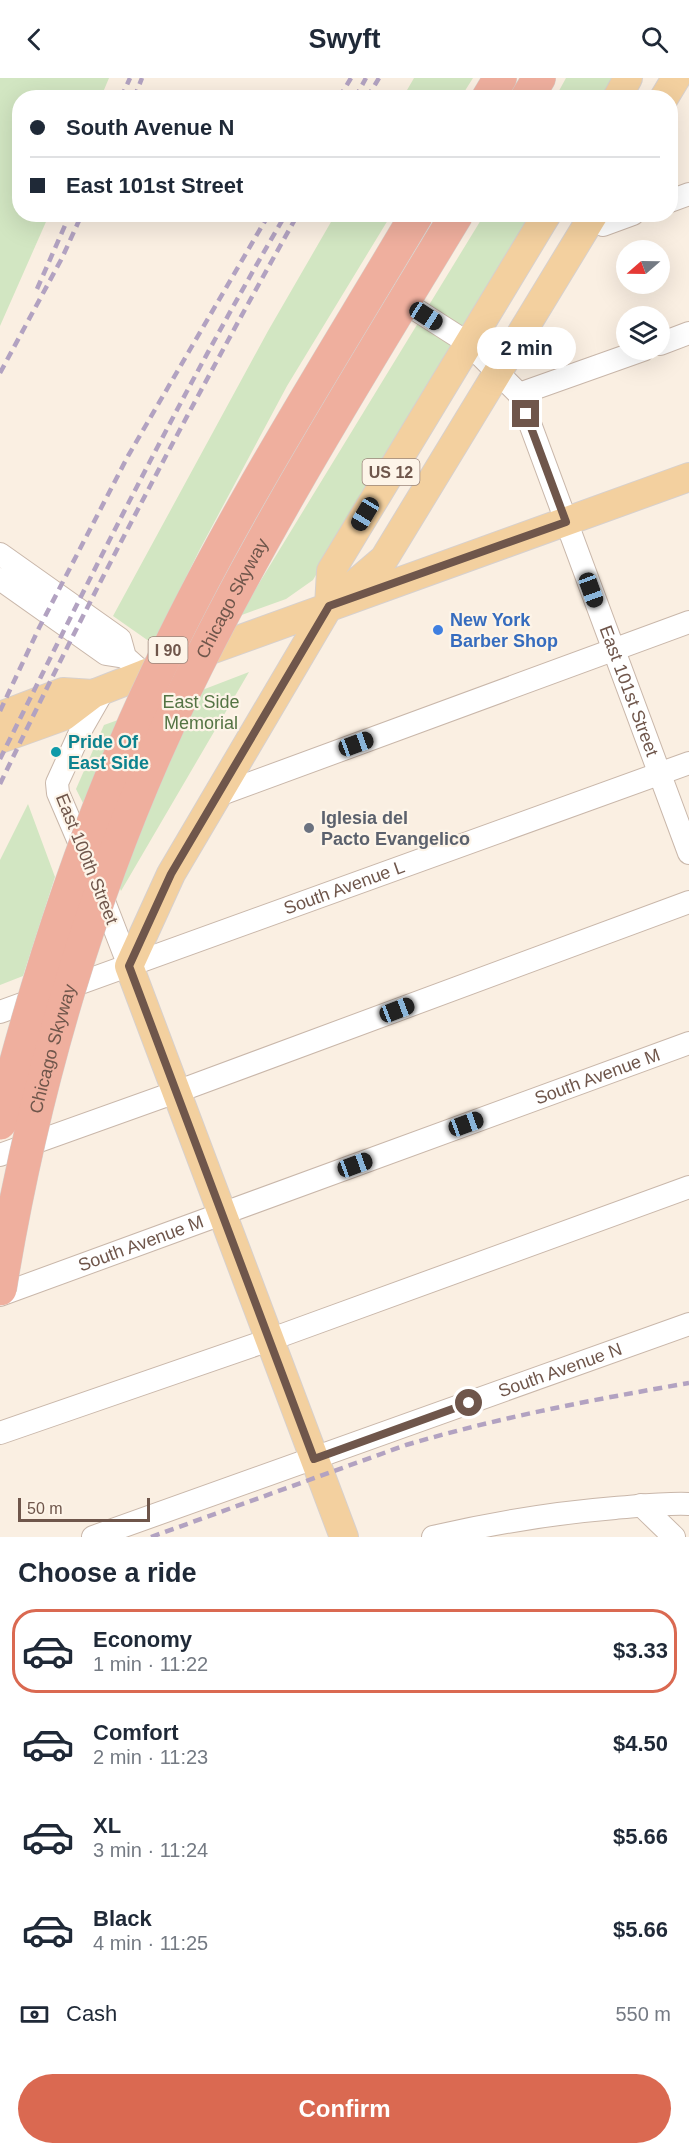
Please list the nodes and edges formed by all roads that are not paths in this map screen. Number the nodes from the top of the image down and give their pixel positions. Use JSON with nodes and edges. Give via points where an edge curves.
{"nodes":[{"id":1,"x":412,"y":222,"type":"edge"},
{"id":2,"x":452,"y":222,"type":"edge"},
{"id":3,"x":541,"y":222,"type":"edge"},
{"id":4,"x":586,"y":222,"type":"edge"},
{"id":5,"x":689,"y":333,"type":"edge"},
{"id":6,"x":670,"y":340,"type":"edge"},
{"id":7,"x":468,"y":343,"type":"junction"},
{"id":8,"x":616,"y":360,"type":"edge"},
{"id":9,"x":499,"y":374,"type":"junction"},
{"id":10,"x":519,"y":394,"type":"junction"},
{"id":11,"x":302,"y":438,"type":"dead end"},
{"id":12,"x":689,"y":477,"type":"edge"},
{"id":13,"x":566,"y":522,"type":"junction"},
{"id":14,"x":0,"y":554,"type":"edge"},
{"id":15,"x":0,"y":579,"type":"edge"},
{"id":16,"x":329,"y":606,"type":"junction"},
{"id":17,"x":689,"y":622,"type":"edge"},
{"id":18,"x":613,"y":649,"type":"junction"},
{"id":19,"x":135,"y":665,"type":"junction"},
{"id":20,"x":98,"y":692,"type":"junction"},
{"id":21,"x":0,"y":716,"type":"edge"},
{"id":22,"x":0,"y":739,"type":"edge"},
{"id":23,"x":689,"y":764,"type":"edge"},
{"id":24,"x":660,"y":774,"type":"junction"},
{"id":25,"x":216,"y":796,"type":"junction"},
{"id":26,"x":689,"y":854,"type":"edge"},
{"id":27,"x":689,"y":902,"type":"edge"},
{"id":28,"x":129,"y":966,"type":"junction"},
{"id":29,"x":0,"y":1012,"type":"edge"},
{"id":30,"x":689,"y":1043,"type":"edge"},
{"id":31,"x":176,"y":1092,"type":"junction"},
{"id":32,"x":0,"y":1123,"type":"edge"},
{"id":33,"x":0,"y":1155,"type":"edge"},
{"id":34,"x":689,"y":1187,"type":"edge"},
{"id":35,"x":222,"y":1213,"type":"junction"},
{"id":36,"x":0,"y":1289,"type":"edge"},
{"id":37,"x":0,"y":1295,"type":"edge"},
{"id":38,"x":689,"y":1324,"type":"edge"},
{"id":39,"x":269,"y":1340,"type":"junction"},
{"id":40,"x":0,"y":1433,"type":"edge"},
{"id":41,"x":314,"y":1459,"type":"junction"},
{"id":42,"x":689,"y":1504,"type":"edge"},
{"id":43,"x":642,"y":1505,"type":"junction"},
{"id":44,"x":93,"y":1537,"type":"edge"},
{"id":45,"x":344,"y":1537,"type":"edge"},
{"id":46,"x":433,"y":1537,"type":"edge"},
{"id":47,"x":674,"y":1537,"type":"edge"}],
"edges":[{"from":1,"to":32,"type":"highway","name":"Chicago Skyway","number":"I 90","bridge":true,"via":[[246,501],[155,677],[88,836],[54,931]]},
{"from":2,"to":36,"type":"highway","name":"Chicago Skyway","number":"I 90","bridge":true,"via":[[273,522],[184,692],[149,771],[109,871],[53,1048],[25,1157]]},
{"from":3,"to":7,"type":"main road","number":"US 12"},
{"from":4,"to":9,"type":"main road","number":"US 12"},
{"from":5,"to":6,"type":"street"},
{"from":7,"to":9,"type":"street","name":"East 101st Street"},
{"from":7,"to":11,"type":"street","name":"East 101st Street","via":[[390,293]]},
{"from":7,"to":16,"type":"main road","number":"US 12","via":[[331,571]]},
{"from":8,"to":10,"type":"street"},
{"from":9,"to":10,"type":"street","name":"East 101st Street"},
{"from":9,"to":16,"type":"main road","number":"US 12","via":[[384,559]]},
{"from":10,"to":13,"type":"street","name":"East 101st Street"},
{"from":12,"to":13,"type":"main road"},
{"from":13,"to":16,"type":"main road"},
{"from":13,"to":18,"type":"street","name":"East 101st Street"},
{"from":14,"to":19,"type":"street","via":[[120,639]]},
{"from":15,"to":19,"type":"street","via":[[106,654]]},
{"from":16,"to":19,"type":"main road","number":"US 12"},
{"from":16,"to":25,"type":"main road"},
{"from":17,"to":18,"type":"street"},
{"from":18,"to":24,"type":"street","name":"East 101st Street"},
{"from":18,"to":25,"type":"street"},
{"from":19,"to":20,"type":"main road","number":"US 12"},
{"from":20,"to":21,"type":"main road","number":"US 12","via":[[63,692]]},
{"from":20,"to":22,"type":"main road","number":"US 12","via":[[64,716]]},
{"from":20,"to":28,"type":"street","name":"East 100th Street","via":[[57,783],[58,793]]},
{"from":23,"to":24,"type":"street","name":"South Avenue L"},
{"from":24,"to":26,"type":"street","name":"East 101st Street"},
{"from":24,"to":28,"type":"street","name":"South Avenue L"},
{"from":25,"to":28,"type":"main road","via":[[171,874]]},
{"from":27,"to":31,"type":"street"},
{"from":28,"to":29,"type":"street","name":"South Avenue L"},
{"from":28,"to":31,"type":"main road","name":"East 100th Street"},
{"from":30,"to":35,"type":"street","name":"South Avenue M"},
{"from":31,"to":33,"type":"street"},
{"from":31,"to":35,"type":"main road","name":"East 100th Street"},
{"from":34,"to":39,"type":"street"},
{"from":35,"to":37,"type":"street","name":"South Avenue M"},
{"from":35,"to":39,"type":"main road","name":"East 100th Street"},
{"from":38,"to":41,"type":"street","name":"South Avenue N"},
{"from":39,"to":40,"type":"street"},
{"from":39,"to":41,"type":"main road","name":"East 100th Street"},
{"from":41,"to":44,"type":"street","name":"South Avenue N"},
{"from":41,"to":45,"type":"main road","name":"East 100th Street"},
{"from":42,"to":43,"type":"street"},
{"from":43,"to":46,"type":"street","via":[[495,1523]]},
{"from":43,"to":47,"type":"street"}]}
